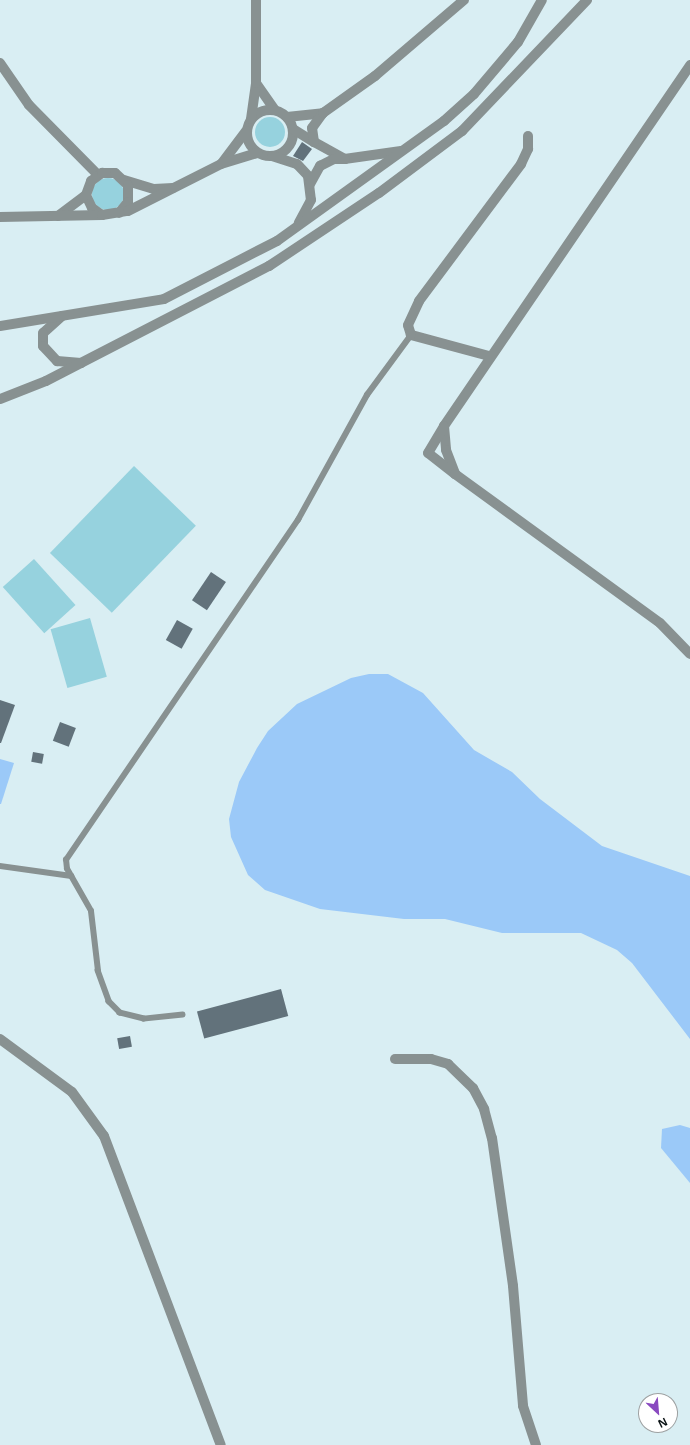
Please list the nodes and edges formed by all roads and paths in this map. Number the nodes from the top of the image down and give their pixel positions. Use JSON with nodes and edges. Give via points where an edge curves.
{"nodes":[{"id":1,"x":256,"y":0,"type":"edge"},
{"id":2,"x":464,"y":0,"type":"edge"},
{"id":3,"x":542,"y":0,"type":"edge"},
{"id":4,"x":587,"y":0,"type":"edge"},
{"id":5,"x":0,"y":63,"type":"edge"},
{"id":6,"x":690,"y":65,"type":"edge"},
{"id":7,"x":3,"y":74,"type":"edge"},
{"id":8,"x":256,"y":83,"type":"junction"},
{"id":9,"x":275,"y":110,"type":"junction"},
{"id":10,"x":324,"y":113,"type":"junction"},
{"id":11,"x":287,"y":117,"type":"junction"},
{"id":12,"x":250,"y":119,"type":"junction"},
{"id":13,"x":293,"y":129,"type":"junction"},
{"id":14,"x":246,"y":131,"type":"junction"},
{"id":15,"x":528,"y":136,"type":"dead end"},
{"id":16,"x":314,"y":142,"type":"junction"},
{"id":17,"x":405,"y":151,"type":"junction"},
{"id":18,"x":257,"y":152,"type":"junction"},
{"id":19,"x":270,"y":156,"type":"junction"},
{"id":20,"x":344,"y":159,"type":"junction"},
{"id":21,"x":221,"y":164,"type":"junction"},
{"id":22,"x":98,"y":175,"type":"junction"},
{"id":23,"x":124,"y":180,"type":"junction"},
{"id":24,"x":310,"y":184,"type":"junction"},
{"id":25,"x":175,"y":188,"type":"junction"},
{"id":26,"x":86,"y":195,"type":"junction"},
{"id":27,"x":119,"y":213,"type":"junction"},
{"id":28,"x":102,"y":215,"type":"junction"},
{"id":29,"x":58,"y":216,"type":"junction"},
{"id":30,"x":0,"y":217,"type":"edge"},
{"id":31,"x":295,"y":229,"type":"junction"},
{"id":32,"x":64,"y":315,"type":"junction"},
{"id":33,"x":0,"y":326,"type":"edge"},
{"id":34,"x":411,"y":335,"type":"junction"},
{"id":35,"x":489,"y":356,"type":"junction"},
{"id":36,"x":80,"y":363,"type":"junction"},
{"id":37,"x":0,"y":399,"type":"edge"},
{"id":38,"x":444,"y":426,"type":"junction"},
{"id":39,"x":455,"y":474,"type":"junction"},
{"id":40,"x":690,"y":654,"type":"edge"},
{"id":41,"x":0,"y":866,"type":"edge"},
{"id":42,"x":71,"y":876,"type":"junction"},
{"id":43,"x":183,"y":1015,"type":"dead end"},
{"id":44,"x":0,"y":1039,"type":"edge"},
{"id":45,"x":395,"y":1059,"type":"dead end"},
{"id":46,"x":221,"y":1445,"type":"edge"},
{"id":47,"x":536,"y":1445,"type":"edge"}],
"edges":[{"from":1,"to":8,"type":"street"},
{"from":2,"to":10,"type":"street","via":[[375,76]]},
{"from":3,"to":17,"type":"street","via":[[518,42],[474,94]]},
{"from":4,"to":36,"type":"street","via":[[462,131],[379,193],[268,266]]},
{"from":5,"to":7,"type":"street"},
{"from":6,"to":35,"type":"street"},
{"from":7,"to":22,"type":"street","via":[[29,105]]},
{"from":8,"to":9,"type":"street"},
{"from":8,"to":12,"type":"street"},
{"from":9,"to":11,"type":"street"},
{"from":9,"to":12,"type":"street","via":[[261,111]]},
{"from":10,"to":11,"type":"street"},
{"from":10,"to":16,"type":"street","via":[[312,128]]},
{"from":11,"to":13,"type":"street"},
{"from":12,"to":14,"type":"street"},
{"from":13,"to":16,"type":"street"},
{"from":13,"to":19,"type":"street","via":[[287,148]]},
{"from":14,"to":18,"type":"street","via":[[249,144]]},
{"from":14,"to":21,"type":"street"},
{"from":15,"to":34,"type":"street","via":[[528,149],[521,164],[419,301],[408,325]]},
{"from":16,"to":20,"type":"street"},
{"from":17,"to":20,"type":"street"},
{"from":17,"to":31,"type":"street"},
{"from":18,"to":19,"type":"street"},
{"from":18,"to":21,"type":"street"},
{"from":19,"to":24,"type":"street","via":[[297,164]]},
{"from":20,"to":24,"type":"street","via":[[334,159],[320,166]]},
{"from":21,"to":25,"type":"street"},
{"from":22,"to":23,"type":"street","via":[[114,173]]},
{"from":22,"to":26,"type":"street","via":[[89,184]]},
{"from":23,"to":25,"type":"street","via":[[154,189]]},
{"from":23,"to":27,"type":"street","via":[[129,196]]},
{"from":24,"to":31,"type":"street","via":[[308,209]]},
{"from":25,"to":27,"type":"street"},
{"from":26,"to":28,"type":"street","via":[[92,208]]},
{"from":26,"to":29,"type":"street"},
{"from":27,"to":28,"type":"street"},
{"from":28,"to":29,"type":"street"},
{"from":29,"to":30,"type":"street"},
{"from":31,"to":32,"type":"street","via":[[164,299],[105,311]]},
{"from":32,"to":33,"type":"street"},
{"from":32,"to":36,"type":"street","via":[[43,333],[43,346],[57,361]]},
{"from":34,"to":35,"type":"street"},
{"from":34,"to":42,"type":"lane","via":[[367,395],[298,520],[66,860]]},
{"from":35,"to":38,"type":"street"},
{"from":36,"to":37,"type":"street"},
{"from":38,"to":39,"type":"street","via":[[446,450]]},
{"from":38,"to":39,"type":"street","via":[[428,453]]},
{"from":39,"to":40,"type":"street","via":[[660,623]]},
{"from":41,"to":42,"type":"lane"},
{"from":42,"to":43,"type":"lane","via":[[91,911],[98,971],[109,1002],[120,1013],[144,1019]]},
{"from":44,"to":46,"type":"street","via":[[72,1092],[104,1136]]},
{"from":45,"to":47,"type":"street","via":[[431,1059],[448,1064],[473,1088],[484,1109],[492,1138],[511,1271],[523,1406]]}]}
